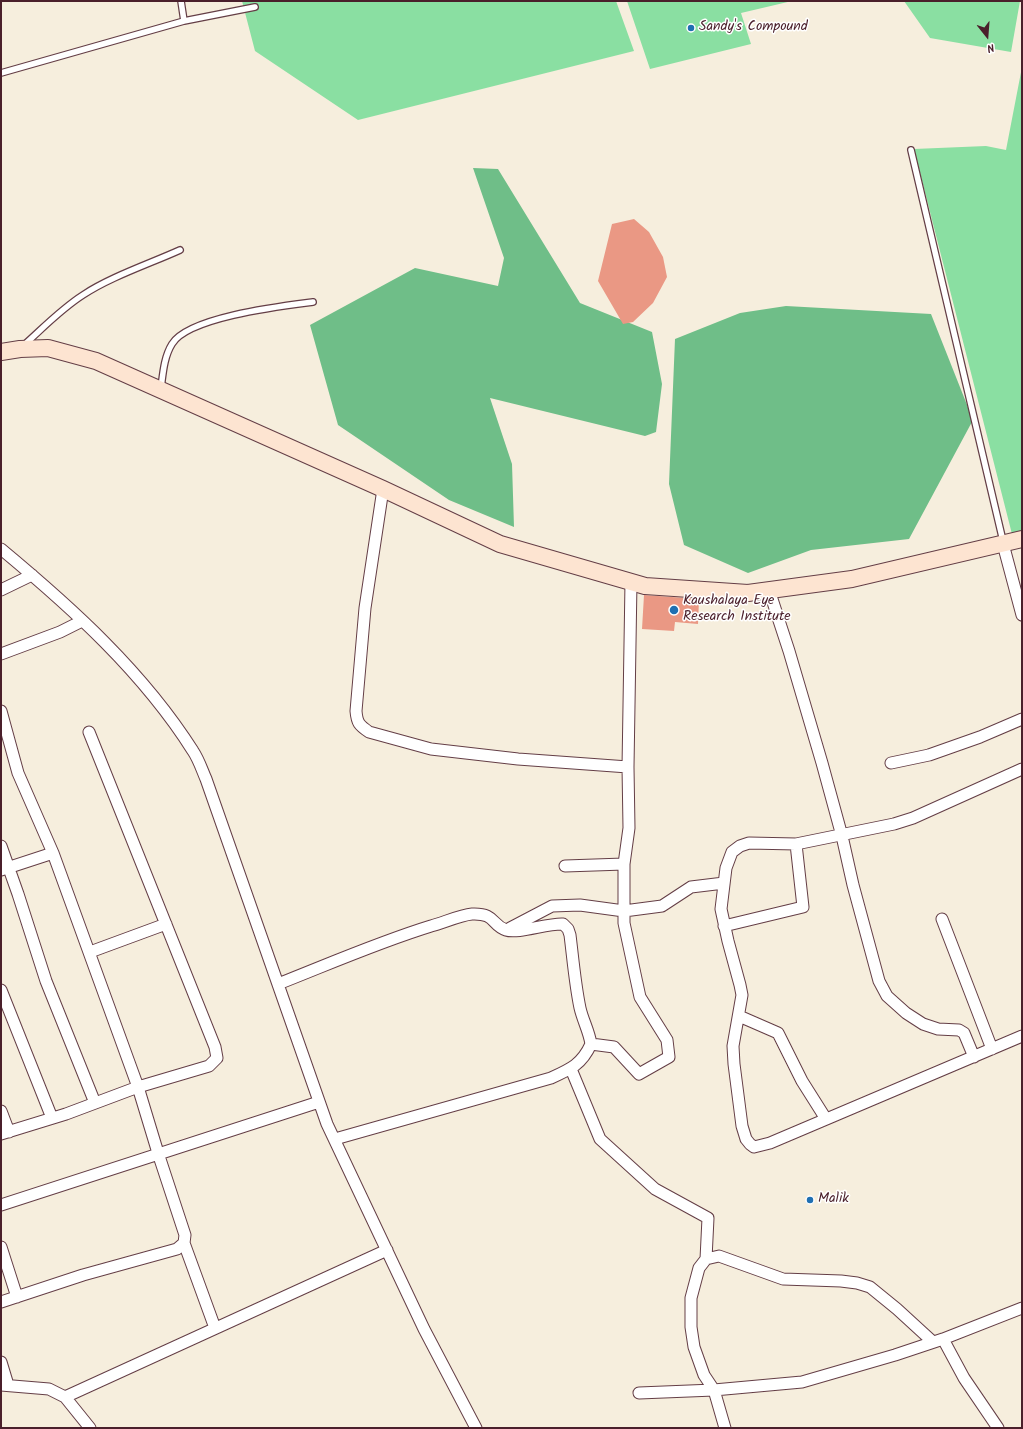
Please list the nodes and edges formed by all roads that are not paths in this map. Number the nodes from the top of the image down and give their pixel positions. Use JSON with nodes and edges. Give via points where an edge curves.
{"nodes":[{"id":1,"x":181,"y":1,"type":"edge"},
{"id":2,"x":255,"y":7,"type":"dead end"},
{"id":3,"x":184,"y":21,"type":"junction"},
{"id":4,"x":1,"y":72,"type":"edge"},
{"id":5,"x":912,"y":150,"type":"dead end"},
{"id":6,"x":180,"y":250,"type":"dead end"},
{"id":7,"x":313,"y":302,"type":"dead end"},
{"id":8,"x":20,"y":349,"type":"junction"},
{"id":9,"x":1,"y":352,"type":"edge"},
{"id":10,"x":160,"y":389,"type":"junction"},
{"id":11,"x":383,"y":489,"type":"junction"},
{"id":12,"x":1022,"y":539,"type":"edge"},
{"id":13,"x":1003,"y":544,"type":"junction"},
{"id":14,"x":1,"y":549,"type":"edge"},
{"id":15,"x":32,"y":575,"type":"junction"},
{"id":16,"x":631,"y":582,"type":"junction"},
{"id":17,"x":1,"y":590,"type":"edge"},
{"id":18,"x":769,"y":590,"type":"junction"},
{"id":19,"x":1022,"y":615,"type":"edge"},
{"id":20,"x":82,"y":621,"type":"junction"},
{"id":21,"x":1,"y":654,"type":"edge"},
{"id":22,"x":1,"y":711,"type":"edge"},
{"id":23,"x":1022,"y":719,"type":"edge"},
{"id":24,"x":89,"y":732,"type":"dead end"},
{"id":25,"x":891,"y":763,"type":"dead end"},
{"id":26,"x":628,"y":767,"type":"junction"},
{"id":27,"x":1022,"y":769,"type":"edge"},
{"id":28,"x":842,"y":836,"type":"junction"},
{"id":29,"x":796,"y":844,"type":"junction"},
{"id":30,"x":1,"y":846,"type":"edge"},
{"id":31,"x":53,"y":853,"type":"junction"},
{"id":32,"x":624,"y":864,"type":"junction"},
{"id":33,"x":565,"y":866,"type":"dead end"},
{"id":34,"x":5,"y":869,"type":"edge"},
{"id":35,"x":724,"y":883,"type":"junction"},
{"id":36,"x":624,"y":911,"type":"junction"},
{"id":37,"x":942,"y":919,"type":"dead end"},
{"id":38,"x":166,"y":924,"type":"junction"},
{"id":39,"x":724,"y":926,"type":"junction"},
{"id":40,"x":507,"y":930,"type":"junction"},
{"id":41,"x":90,"y":952,"type":"junction"},
{"id":42,"x":278,"y":984,"type":"junction"},
{"id":43,"x":1,"y":990,"type":"edge"},
{"id":44,"x":739,"y":1016,"type":"junction"},
{"id":45,"x":1022,"y":1036,"type":"edge"},
{"id":46,"x":592,"y":1044,"type":"junction"},
{"id":47,"x":992,"y":1049,"type":"junction"},
{"id":48,"x":974,"y":1057,"type":"junction"},
{"id":49,"x":571,"y":1069,"type":"junction"},
{"id":50,"x":138,"y":1087,"type":"junction"},
{"id":51,"x":319,"y":1102,"type":"junction"},
{"id":52,"x":95,"y":1103,"type":"junction"},
{"id":53,"x":1,"y":1111,"type":"edge"},
{"id":54,"x":52,"y":1118,"type":"junction"},
{"id":55,"x":826,"y":1119,"type":"junction"},
{"id":56,"x":5,"y":1133,"type":"edge"},
{"id":57,"x":335,"y":1140,"type":"junction"},
{"id":58,"x":158,"y":1153,"type":"junction"},
{"id":59,"x":1,"y":1205,"type":"edge"},
{"id":60,"x":184,"y":1243,"type":"junction"},
{"id":61,"x":1,"y":1247,"type":"edge"},
{"id":62,"x":387,"y":1250,"type":"junction"},
{"id":63,"x":706,"y":1259,"type":"junction"},
{"id":64,"x":17,"y":1297,"type":"junction"},
{"id":65,"x":1,"y":1302,"type":"edge"},
{"id":66,"x":1022,"y":1308,"type":"edge"},
{"id":67,"x":215,"y":1328,"type":"junction"},
{"id":68,"x":938,"y":1341,"type":"junction"},
{"id":69,"x":1,"y":1362,"type":"edge"},
{"id":70,"x":5,"y":1385,"type":"edge"},
{"id":71,"x":714,"y":1390,"type":"junction"},
{"id":72,"x":639,"y":1393,"type":"dead end"},
{"id":73,"x":65,"y":1397,"type":"junction"},
{"id":74,"x":90,"y":1428,"type":"edge"},
{"id":75,"x":476,"y":1428,"type":"edge"},
{"id":76,"x":725,"y":1428,"type":"edge"},
{"id":77,"x":998,"y":1428,"type":"edge"}],
"edges":[{"from":1,"to":3,"type":"lane"},
{"from":2,"to":3,"type":"lane"},
{"from":3,"to":4,"type":"lane"},
{"from":5,"to":13,"type":"lane"},
{"from":6,"to":8,"type":"lane","via":[[83,295]]},
{"from":7,"to":10,"type":"lane","via":[[236,314],[179,335],[166,354]]},
{"from":8,"to":9,"type":"main road"},
{"from":8,"to":10,"type":"main road","via":[[48,348],[96,361]]},
{"from":10,"to":11,"type":"main road"},
{"from":11,"to":16,"type":"main road","via":[[500,544]]},
{"from":11,"to":26,"type":"street","via":[[365,608],[356,710],[356,719],[360,726],[369,732],[431,749],[518,759]]},
{"from":12,"to":13,"type":"main road"},
{"from":13,"to":18,"type":"main road","via":[[852,579]]},
{"from":13,"to":19,"type":"street"},
{"from":14,"to":15,"type":"street"},
{"from":15,"to":17,"type":"street"},
{"from":15,"to":20,"type":"street"},
{"from":16,"to":18,"type":"main road","via":[[645,586],[748,593]]},
{"from":16,"to":26,"type":"street"},
{"from":18,"to":28,"type":"street"},
{"from":20,"to":21,"type":"street"},
{"from":20,"to":42,"type":"street","via":[[132,669],[194,753],[206,779]]},
{"from":22,"to":31,"type":"street","via":[[18,772]]},
{"from":23,"to":25,"type":"street","via":[[929,755]]},
{"from":24,"to":38,"type":"street"},
{"from":26,"to":32,"type":"street","via":[[629,828]]},
{"from":27,"to":28,"type":"street","via":[[913,818]]},
{"from":28,"to":29,"type":"street"},
{"from":28,"to":48,"type":"street","via":[[853,886],[880,981],[887,996],[923,1024],[964,1033]]},
{"from":29,"to":35,"type":"street","via":[[749,843],[740,846],[732,852]]},
{"from":29,"to":39,"type":"street","via":[[803,907]]},
{"from":30,"to":34,"type":"street"},
{"from":31,"to":34,"type":"street"},
{"from":31,"to":41,"type":"street"},
{"from":32,"to":33,"type":"street"},
{"from":32,"to":36,"type":"street"},
{"from":34,"to":52,"type":"street"},
{"from":35,"to":36,"type":"street","via":[[691,887],[662,906]]},
{"from":35,"to":39,"type":"street","via":[[721,909]]},
{"from":36,"to":40,"type":"street","via":[[580,905],[552,906]]},
{"from":36,"to":46,"type":"street","via":[[624,923],[640,997],[667,1040],[669,1057],[639,1074],[614,1047]]},
{"from":37,"to":47,"type":"street"},
{"from":38,"to":41,"type":"street"},
{"from":38,"to":50,"type":"street","via":[[215,1047],[217,1058],[209,1066]]},
{"from":39,"to":44,"type":"street","via":[[742,995]]},
{"from":40,"to":42,"type":"street","via":[[484,914],[471,914],[411,932]]},
{"from":40,"to":46,"type":"street","via":[[553,924],[563,924],[568,928],[577,994]]},
{"from":41,"to":50,"type":"street"},
{"from":42,"to":51,"type":"street"},
{"from":43,"to":54,"type":"street"},
{"from":44,"to":55,"type":"street","via":[[778,1033],[802,1081]]},
{"from":44,"to":55,"type":"street","via":[[733,1046],[734,1064],[742,1126],[750,1144],[754,1147],[770,1143]]},
{"from":45,"to":47,"type":"street"},
{"from":46,"to":49,"type":"street","via":[[581,1061]]},
{"from":47,"to":48,"type":"street"},
{"from":48,"to":55,"type":"street"},
{"from":49,"to":57,"type":"street","via":[[551,1078]]},
{"from":49,"to":63,"type":"street","via":[[600,1139],[655,1189],[708,1218]]},
{"from":50,"to":52,"type":"street"},
{"from":50,"to":58,"type":"street"},
{"from":51,"to":57,"type":"street"},
{"from":51,"to":58,"type":"street"},
{"from":52,"to":54,"type":"street"},
{"from":53,"to":56,"type":"street"},
{"from":54,"to":56,"type":"street"},
{"from":57,"to":62,"type":"street"},
{"from":58,"to":59,"type":"street"},
{"from":58,"to":60,"type":"street","via":[[185,1236]]},
{"from":60,"to":64,"type":"street","via":[[177,1249],[83,1275]]},
{"from":60,"to":67,"type":"street"},
{"from":61,"to":64,"type":"street"},
{"from":62,"to":67,"type":"street"},
{"from":62,"to":75,"type":"street","via":[[424,1329]]},
{"from":63,"to":68,"type":"street","via":[[719,1256],[783,1279],[841,1281],[870,1287]]},
{"from":63,"to":71,"type":"street","via":[[699,1268],[691,1298],[691,1326],[694,1347],[704,1375]]},
{"from":64,"to":65,"type":"street"},
{"from":66,"to":68,"type":"street"},
{"from":67,"to":73,"type":"street"},
{"from":68,"to":71,"type":"street","via":[[802,1382]]},
{"from":68,"to":77,"type":"street"},
{"from":69,"to":70,"type":"street"},
{"from":70,"to":73,"type":"street","via":[[49,1389]]},
{"from":71,"to":72,"type":"street"},
{"from":71,"to":76,"type":"street"},
{"from":73,"to":74,"type":"street"}]}
